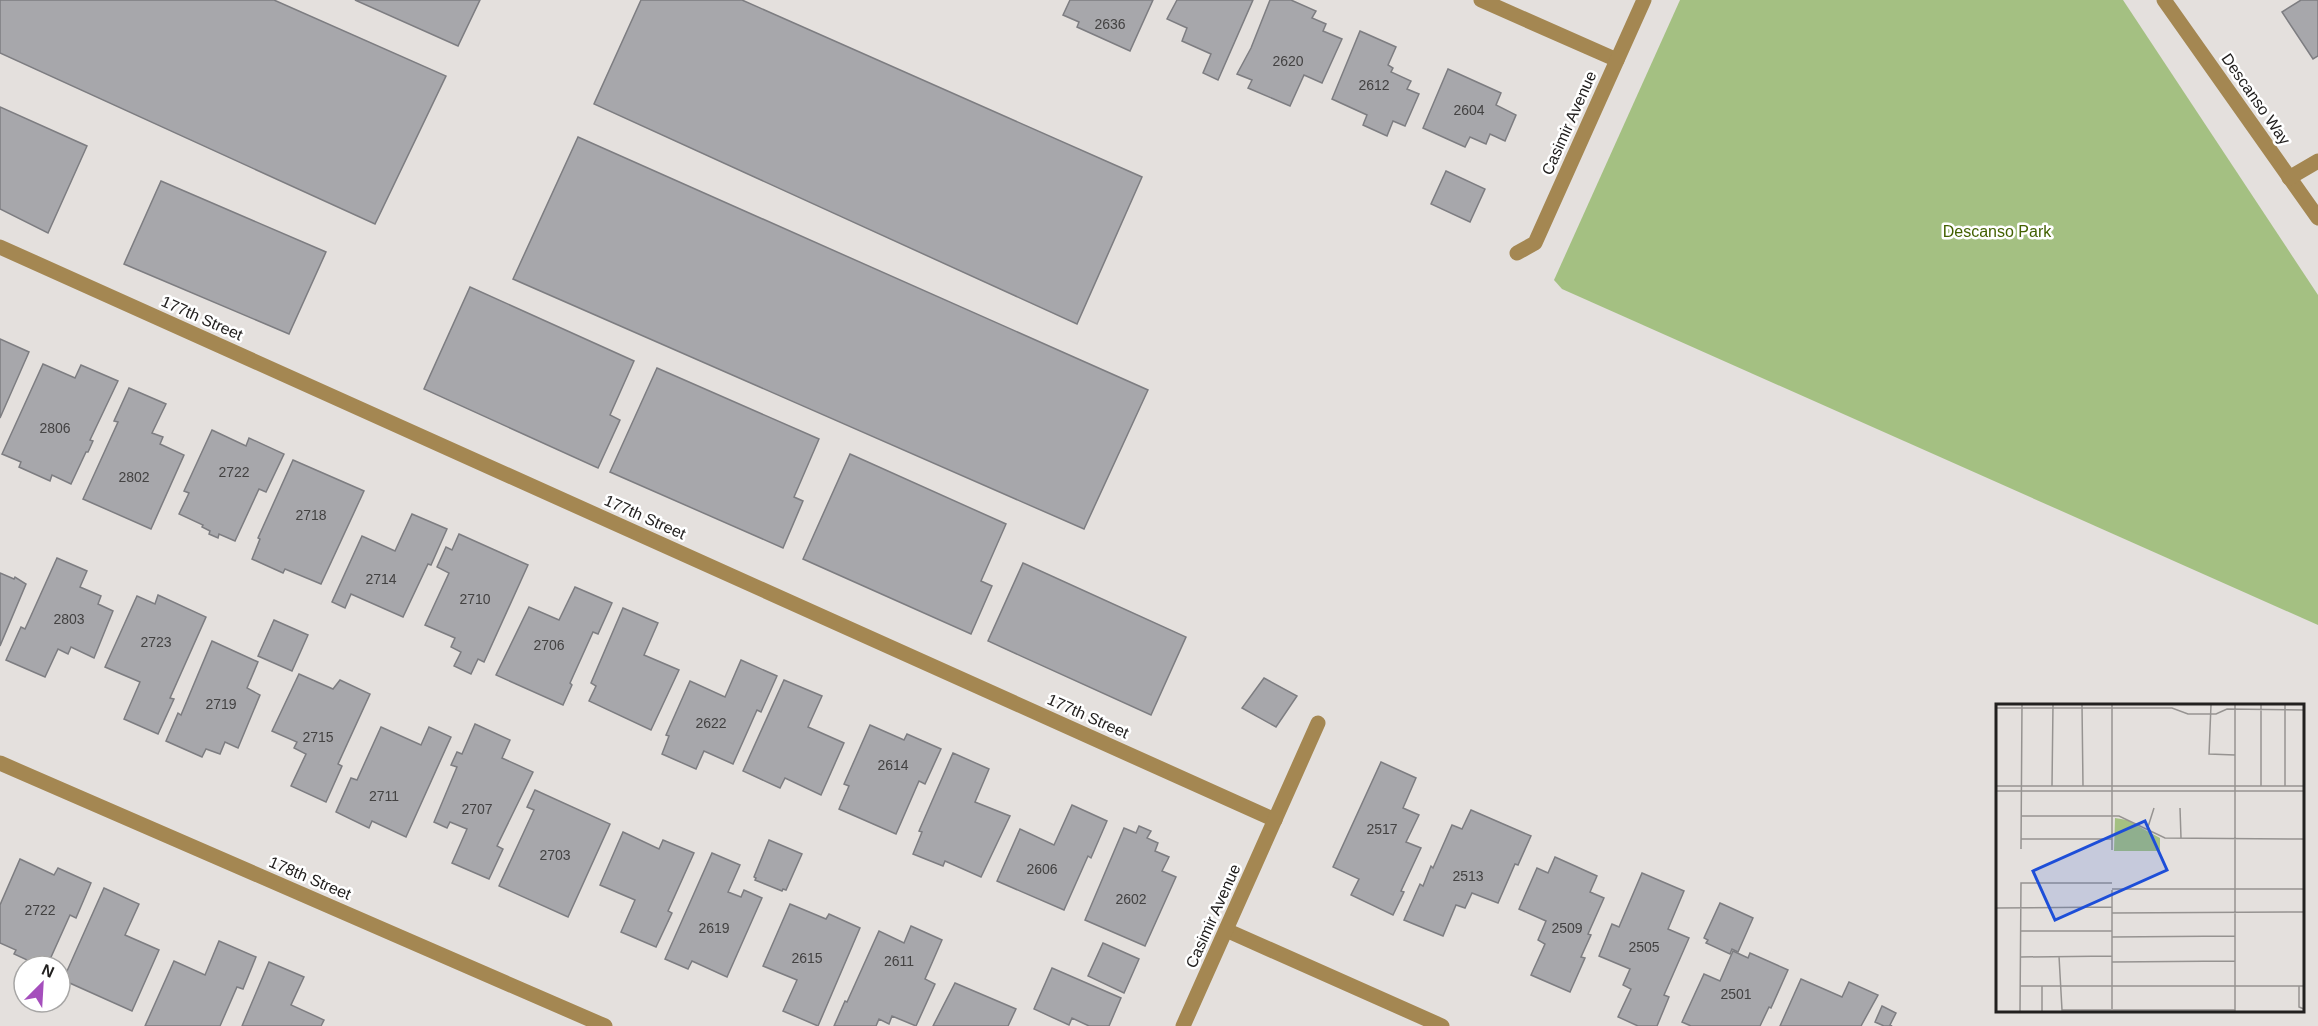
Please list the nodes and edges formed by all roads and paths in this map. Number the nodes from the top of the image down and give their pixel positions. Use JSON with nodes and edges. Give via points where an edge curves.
{"nodes":[{"id":1,"x":1481,"y":0,"type":"edge"},
{"id":2,"x":1644,"y":0,"type":"edge"},
{"id":3,"x":2164,"y":0,"type":"edge"},
{"id":4,"x":1617,"y":60,"type":"junction"},
{"id":5,"x":2318,"y":161,"type":"edge"},
{"id":6,"x":2289,"y":178,"type":"junction"},
{"id":7,"x":2318,"y":218,"type":"edge"},
{"id":8,"x":0,"y":247,"type":"edge"},
{"id":9,"x":1517,"y":253,"type":"dead end"},
{"id":10,"x":1318,"y":723,"type":"dead end"},
{"id":11,"x":0,"y":763,"type":"edge"},
{"id":12,"x":1275,"y":820,"type":"junction"},
{"id":13,"x":1226,"y":930,"type":"junction"},
{"id":14,"x":605,"y":1026,"type":"edge"},
{"id":15,"x":1183,"y":1026,"type":"edge"},
{"id":16,"x":1442,"y":1026,"type":"edge"}],
"edges":[{"from":1,"to":4,"type":"street"},
{"from":2,"to":4,"type":"street","name":"Casimir Avenue"},
{"from":3,"to":6,"type":"street","name":"Descanso Way"},
{"from":4,"to":9,"type":"street","name":"Casimir Avenue","via":[[1535,243]]},
{"from":5,"to":6,"type":"street"},
{"from":6,"to":7,"type":"street","name":"Descanso Way"},
{"from":8,"to":12,"type":"street","name":"177th Street"},
{"from":10,"to":12,"type":"street","name":"Casimir Avenue"},
{"from":11,"to":14,"type":"street","name":"178th Street"},
{"from":12,"to":13,"type":"street","name":"Casimir Avenue"},
{"from":13,"to":15,"type":"street","name":"Casimir Avenue"},
{"from":13,"to":16,"type":"street"}]}
